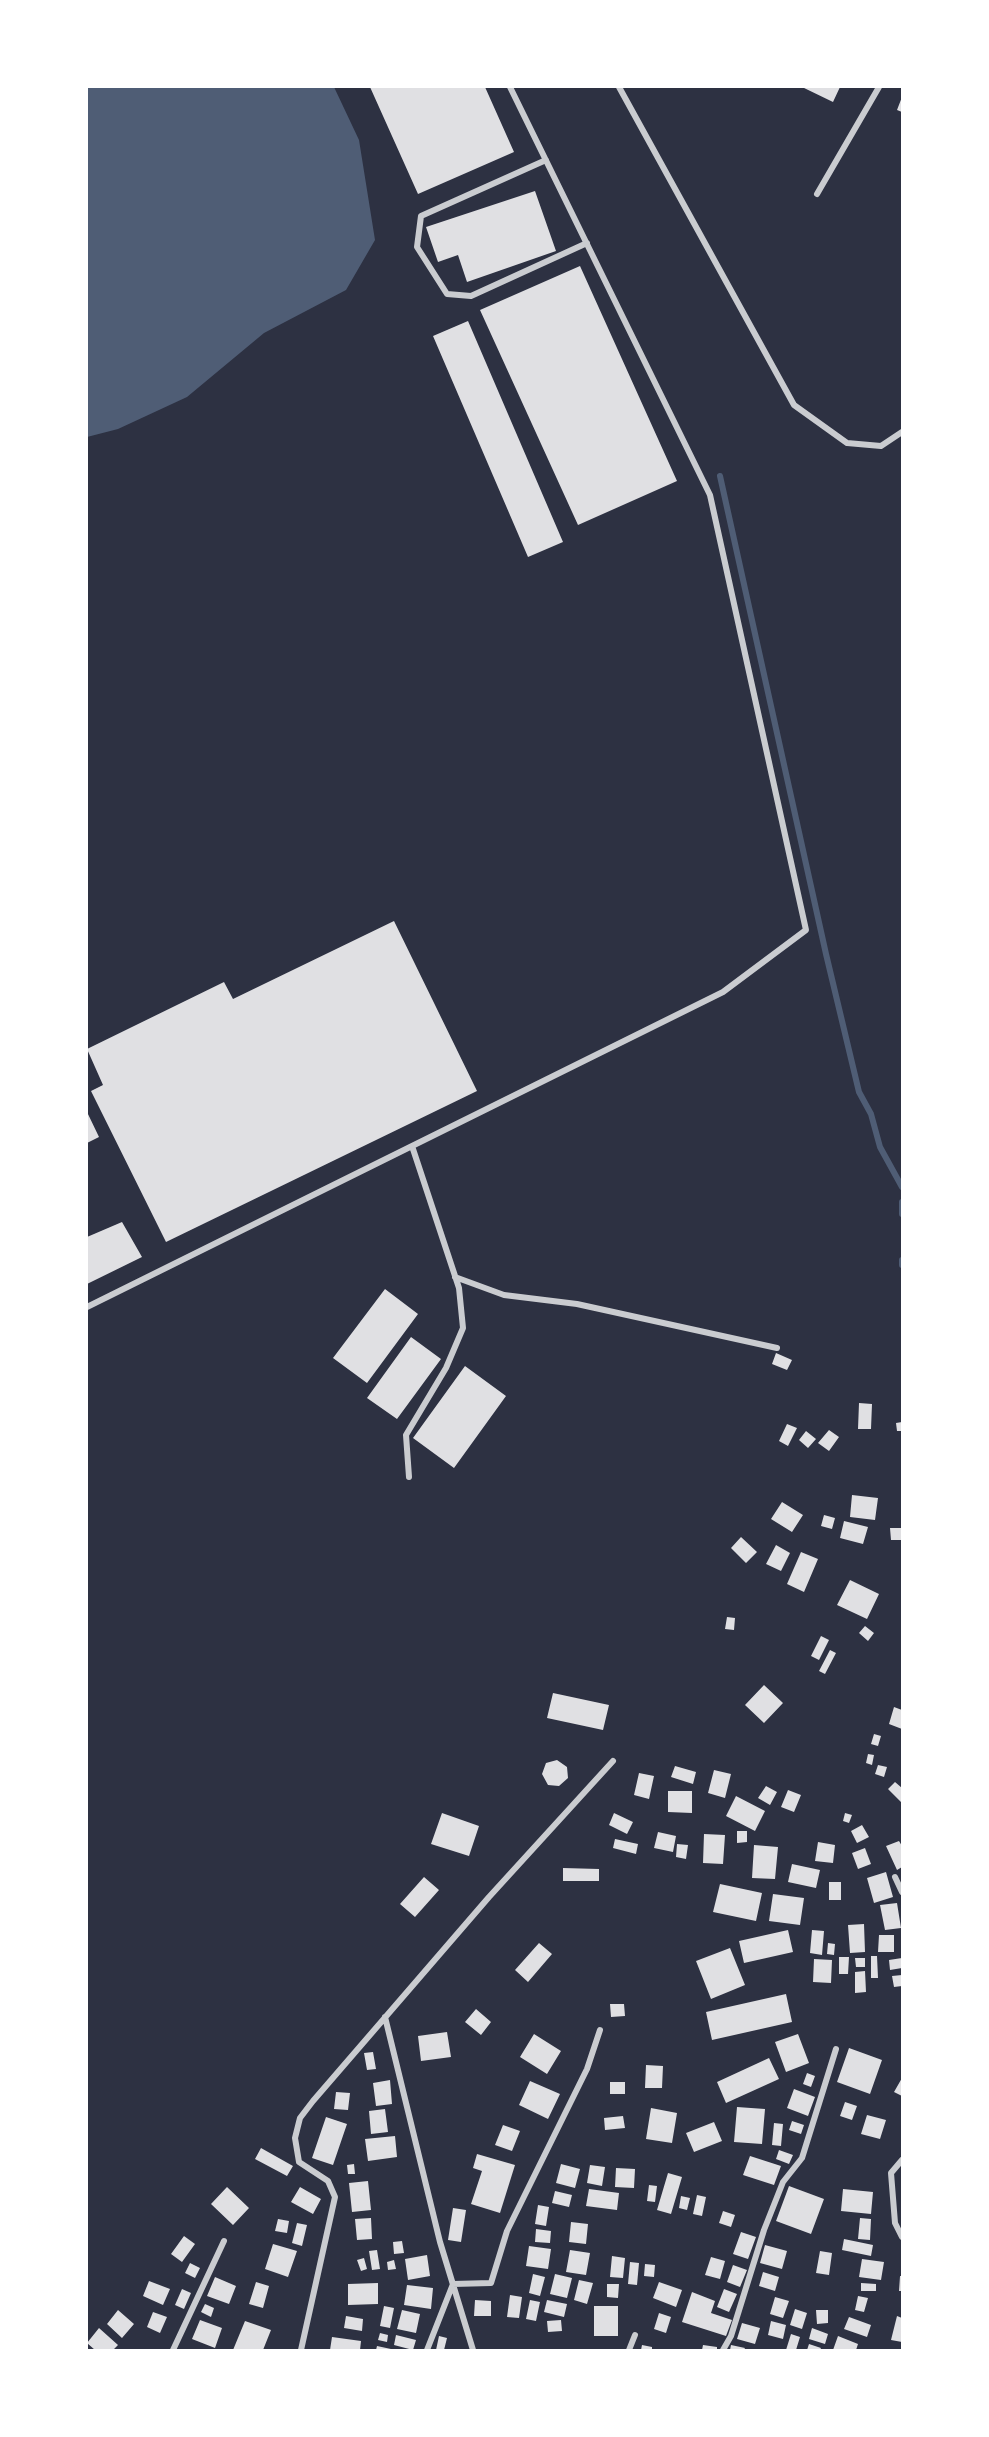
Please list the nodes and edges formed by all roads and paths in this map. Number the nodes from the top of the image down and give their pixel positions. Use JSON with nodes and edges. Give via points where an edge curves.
{"nodes":[{"id":1,"x":510,"y":87,"type":"edge"},
{"id":2,"x":619,"y":87,"type":"edge"},
{"id":3,"x":879,"y":87,"type":"edge"},
{"id":4,"x":546,"y":160,"type":"junction"},
{"id":5,"x":817,"y":194,"type":"dead end"},
{"id":6,"x":587,"y":243,"type":"junction"},
{"id":7,"x":902,"y":432,"type":"edge"},
{"id":8,"x":412,"y":1146,"type":"junction"},
{"id":9,"x":455,"y":1277,"type":"junction"},
{"id":10,"x":87,"y":1307,"type":"edge"},
{"id":11,"x":777,"y":1348,"type":"dead end"},
{"id":12,"x":409,"y":1477,"type":"dead end"},
{"id":13,"x":614,"y":1761,"type":"dead end"},
{"id":14,"x":895,"y":1877,"type":"dead end"},
{"id":15,"x":902,"y":1892,"type":"edge"},
{"id":16,"x":385,"y":2017,"type":"junction"},
{"id":17,"x":600,"y":2030,"type":"dead end"},
{"id":18,"x":836,"y":2049,"type":"dead end"},
{"id":19,"x":902,"y":2160,"type":"edge"},
{"id":20,"x":902,"y":2237,"type":"edge"},
{"id":21,"x":224,"y":2241,"type":"dead end"},
{"id":22,"x":453,"y":2284,"type":"junction"},
{"id":23,"x":635,"y":2335,"type":"dead end"},
{"id":24,"x":173,"y":2350,"type":"edge"},
{"id":25,"x":301,"y":2350,"type":"edge"},
{"id":26,"x":427,"y":2350,"type":"edge"},
{"id":27,"x":473,"y":2350,"type":"edge"},
{"id":28,"x":629,"y":2350,"type":"edge"},
{"id":29,"x":723,"y":2350,"type":"edge"}],
"edges":[{"from":1,"to":4,"type":"street"},
{"from":2,"to":7,"type":"street","via":[[794,405],[847,442],[881,446]]},
{"from":3,"to":5,"type":"street"},
{"from":4,"to":6,"type":"street"},
{"from":4,"to":6,"type":"street","via":[[421,216],[417,247],[447,294],[471,296]]},
{"from":6,"to":8,"type":"street","via":[[710,495],[806,930],[723,992]]},
{"from":8,"to":9,"type":"street"},
{"from":8,"to":10,"type":"street"},
{"from":9,"to":11,"type":"street","via":[[504,1296],[577,1304]]},
{"from":9,"to":12,"type":"street","via":[[463,1328],[446,1368],[406,1435]]},
{"from":13,"to":16,"type":"street"},
{"from":14,"to":15,"type":"street"},
{"from":16,"to":22,"type":"street"},
{"from":16,"to":25,"type":"street","via":[[300,2118],[295,2138],[299,2162],[328,2181],[335,2196]]},
{"from":17,"to":22,"type":"street","via":[[587,2069],[507,2230],[491,2283]]},
{"from":18,"to":29,"type":"street","via":[[802,2158],[783,2182]]},
{"from":19,"to":20,"type":"street","via":[[891,2173],[895,2223]]},
{"from":21,"to":24,"type":"street"},
{"from":22,"to":26,"type":"street"},
{"from":22,"to":27,"type":"street"},
{"from":23,"to":28,"type":"street"}]}
